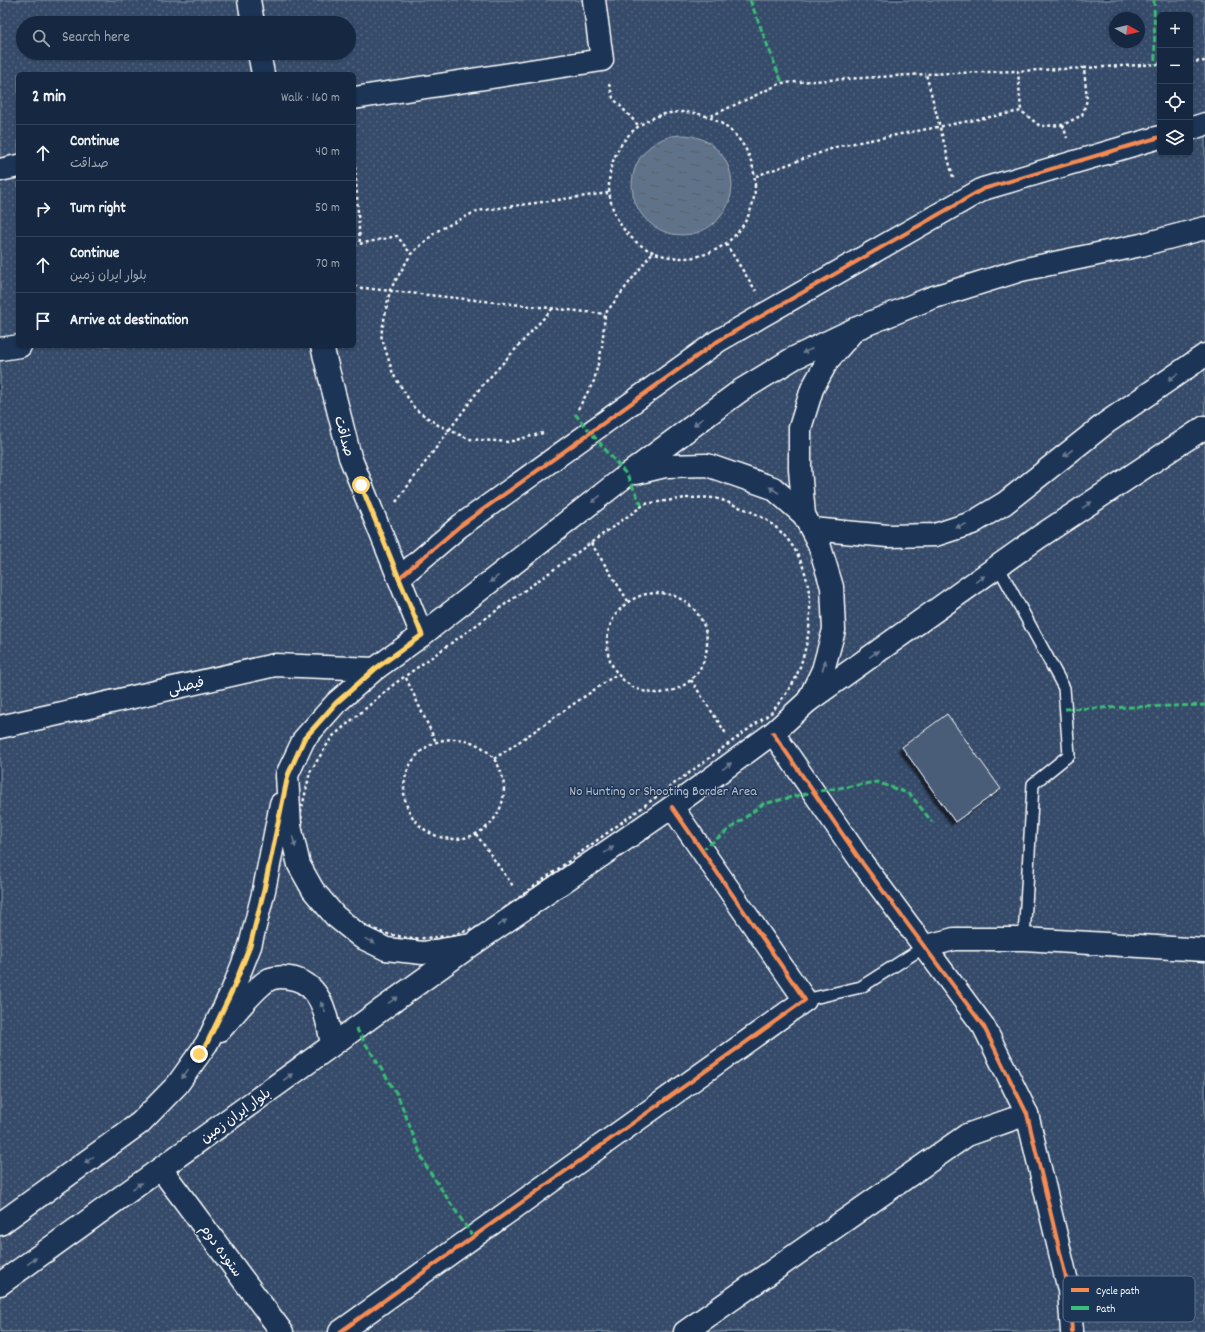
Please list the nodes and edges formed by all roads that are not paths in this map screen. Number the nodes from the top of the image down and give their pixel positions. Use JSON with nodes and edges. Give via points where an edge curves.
{"nodes":[{"id":1,"x":249,"y":0,"type":"edge"},
{"id":2,"x":594,"y":0,"type":"edge"},
{"id":3,"x":252,"y":16,"type":"edge"},
{"id":4,"x":260,"y":60,"type":"edge"},
{"id":5,"x":263,"y":72,"type":"edge"},
{"id":6,"x":356,"y":98,"type":"edge"},
{"id":7,"x":1205,"y":124,"type":"edge"},
{"id":8,"x":1193,"y":128,"type":"edge"},
{"id":9,"x":1157,"y":138,"type":"edge"},
{"id":10,"x":16,"y":166,"type":"edge"},
{"id":11,"x":0,"y":170,"type":"edge"},
{"id":12,"x":1205,"y":228,"type":"edge"},
{"id":13,"x":855,"y":329,"type":"junction"},
{"id":14,"x":16,"y":347,"type":"edge"},
{"id":15,"x":323,"y":348,"type":"edge"},
{"id":16,"x":0,"y":349,"type":"edge"},
{"id":17,"x":1205,"y":355,"type":"edge"},
{"id":18,"x":1205,"y":427,"type":"edge"},
{"id":19,"x":627,"y":475,"type":"junction"},
{"id":20,"x":808,"y":522,"type":"junction"},
{"id":21,"x":998,"y":566,"type":"junction"},
{"id":22,"x":398,"y":578,"type":"junction"},
{"id":23,"x":422,"y":635,"type":"junction"},
{"id":24,"x":375,"y":669,"type":"junction"},
{"id":25,"x":808,"y":701,"type":"junction"},
{"id":26,"x":0,"y":727,"type":"edge"},
{"id":27,"x":773,"y":733,"type":"junction"},
{"id":28,"x":288,"y":775,"type":"junction"},
{"id":29,"x":672,"y":807,"type":"junction"},
{"id":30,"x":1024,"y":939,"type":"junction"},
{"id":31,"x":470,"y":946,"type":"junction"},
{"id":32,"x":924,"y":947,"type":"junction"},
{"id":33,"x":1205,"y":950,"type":"edge"},
{"id":34,"x":806,"y":1000,"type":"junction"},
{"id":35,"x":207,"y":1043,"type":"junction"},
{"id":36,"x":332,"y":1044,"type":"junction"},
{"id":37,"x":1027,"y":1114,"type":"junction"},
{"id":38,"x":161,"y":1169,"type":"junction"},
{"id":39,"x":0,"y":1224,"type":"edge"},
{"id":40,"x":1066,"y":1276,"type":"edge"},
{"id":41,"x":0,"y":1284,"type":"edge"},
{"id":42,"x":1071,"y":1322,"type":"edge"},
{"id":43,"x":282,"y":1332,"type":"edge"},
{"id":44,"x":340,"y":1332,"type":"edge"},
{"id":45,"x":685,"y":1332,"type":"edge"},
{"id":46,"x":1072,"y":1332,"type":"edge"}],
"edges":[{"from":1,"to":3,"type":"street"},
{"from":2,"to":6,"type":"street","via":[[602,60]]},
{"from":4,"to":5,"type":"street"},
{"from":7,"to":8,"type":"street"},
{"from":9,"to":22,"type":"street","via":[[983,189],[718,341],[460,526]]},
{"from":10,"to":11,"type":"street"},
{"from":12,"to":13,"type":"street","via":[[1141,245],[1021,270],[931,298]]},
{"from":13,"to":19,"type":"street","one_way":true,"via":[[794,358],[740,390]]},
{"from":13,"to":20,"type":"street","via":[[825,366],[812,390],[800,428],[800,469]]},
{"from":14,"to":16,"type":"street"},
{"from":15,"to":22,"type":"street","name":"صداقت","via":[[350,457]]},
{"from":17,"to":20,"type":"street","one_way":true,"via":[[1106,423],[1005,503],[972,523],[935,536],[888,536]]},
{"from":21,"to":18,"type":"street","one_way":true},
{"from":20,"to":19,"type":"street","one_way":true,"via":[[773,488],[707,465],[665,466]]},
{"from":19,"to":23,"type":"street","one_way":true},
{"from":25,"to":20,"type":"street","one_way":true,"via":[[823,670],[834,630],[832,587],[819,544]]},
{"from":25,"to":21,"type":"street","one_way":true},
{"from":21,"to":30,"type":"lane","via":[[1064,688],[1069,755],[1033,784]]},
{"from":22,"to":23,"type":"street","name":"صداقت"},
{"from":23,"to":24,"type":"street"},
{"from":24,"to":26,"type":"street","name":"فیصلی","via":[[275,665]]},
{"from":24,"to":28,"type":"street","via":[[336,703],[304,739]]},
{"from":25,"to":27,"type":"street","name":"بلوار ایران زمین"},
{"from":29,"to":27,"type":"street","name":"بلوار ایران زمین","one_way":true},
{"from":27,"to":32,"type":"street"},
{"from":28,"to":31,"type":"street","one_way":true,"via":[[290,826],[299,865],[313,890],[335,916],[362,937],[386,949],[424,953]]},
{"from":28,"to":35,"type":"street","via":[[250,946]]},
{"from":31,"to":29,"type":"street","name":"بلوار ایران زمین","one_way":true,"via":[[524,901]]},
{"from":29,"to":34,"type":"street"},
{"from":30,"to":32,"type":"street","via":[[954,939]]},
{"from":30,"to":33,"type":"street"},
{"from":36,"to":31,"type":"street","name":"بلوار ایران زمین","one_way":true},
{"from":32,"to":34,"type":"lane","via":[[862,987]]},
{"from":32,"to":37,"type":"street","via":[[984,1027]]},
{"from":34,"to":44,"type":"street"},
{"from":36,"to":35,"type":"street","one_way":true,"via":[[326,1014],[315,992],[302,981],[286,976],[270,980]]},
{"from":35,"to":39,"type":"street","one_way":true,"via":[[177,1085],[140,1123]]},
{"from":38,"to":36,"type":"street","name":"بلوار ایران زمین","one_way":true},
{"from":37,"to":40,"type":"street"},
{"from":37,"to":45,"type":"street","via":[[966,1135]]},
{"from":41,"to":38,"type":"street","name":"بلوار ایران زمین","one_way":true},
{"from":38,"to":43,"type":"street","name":"ستوده دوم"},
{"from":42,"to":46,"type":"street"}]}
